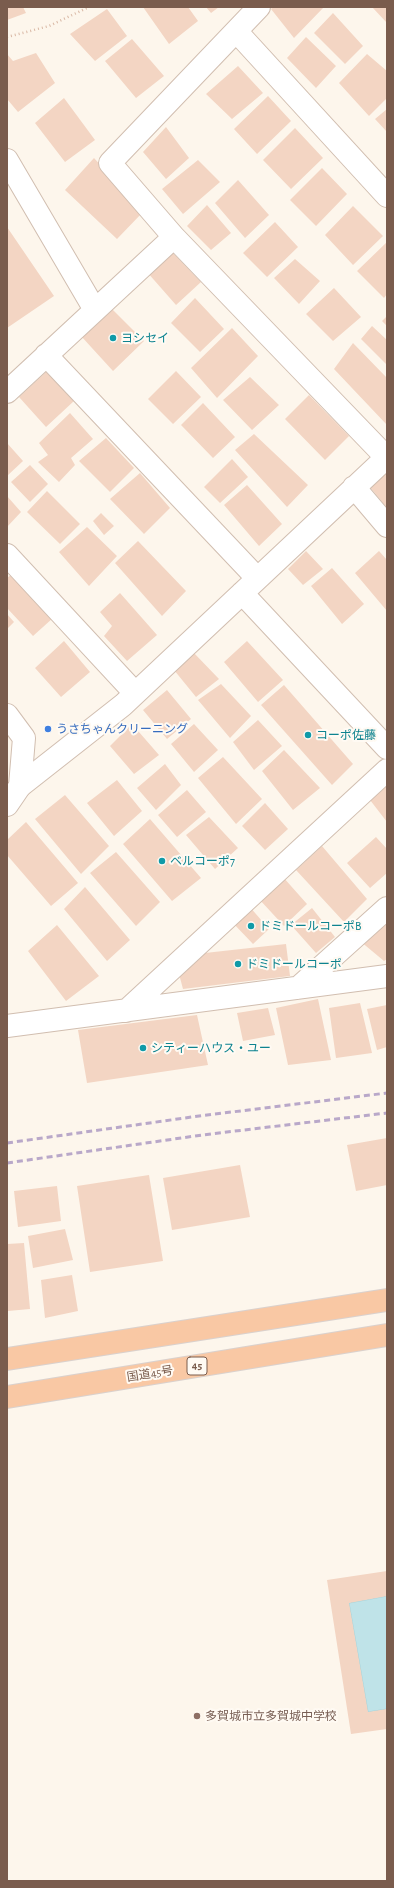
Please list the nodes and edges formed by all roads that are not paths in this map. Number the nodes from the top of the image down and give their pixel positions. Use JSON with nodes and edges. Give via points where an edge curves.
{"nodes":[{"id":1,"x":259,"y":7,"type":"edge"},
{"id":2,"x":236,"y":31,"type":"junction"},
{"id":3,"x":7,"y":160,"type":"edge"},
{"id":4,"x":387,"y":195,"type":"edge"},
{"id":5,"x":174,"y":237,"type":"junction"},
{"id":6,"x":95,"y":310,"type":"junction"},
{"id":7,"x":46,"y":355,"type":"junction"},
{"id":8,"x":7,"y":392,"type":"edge"},
{"id":9,"x":387,"y":457,"type":"edge"},
{"id":10,"x":354,"y":487,"type":"junction"},
{"id":11,"x":387,"y":526,"type":"edge"},
{"id":12,"x":7,"y":555,"type":"edge"},
{"id":13,"x":257,"y":578,"type":"junction"},
{"id":14,"x":242,"y":593,"type":"junction"},
{"id":15,"x":135,"y":693,"type":"junction"},
{"id":16,"x":7,"y":715,"type":"edge"},
{"id":17,"x":387,"y":748,"type":"edge"},
{"id":18,"x":387,"y":770,"type":"edge"},
{"id":19,"x":20,"y":786,"type":"junction"},
{"id":20,"x":7,"y":805,"type":"edge"},
{"id":21,"x":387,"y":908,"type":"edge"},
{"id":22,"x":387,"y":976,"type":"edge"},
{"id":23,"x":298,"y":988,"type":"junction"},
{"id":24,"x":126,"y":1011,"type":"junction"},
{"id":25,"x":7,"y":1026,"type":"edge"},
{"id":26,"x":387,"y":1300,"type":"edge"},
{"id":27,"x":387,"y":1335,"type":"edge"},
{"id":28,"x":7,"y":1359,"type":"edge"},
{"id":29,"x":7,"y":1397,"type":"edge"}],
"edges":[{"from":1,"to":2,"type":"street"},
{"from":2,"to":4,"type":"street"},
{"from":2,"to":5,"type":"street","via":[[110,163]]},
{"from":3,"to":6,"type":"street"},
{"from":5,"to":6,"type":"street"},
{"from":5,"to":9,"type":"street"},
{"from":6,"to":7,"type":"street"},
{"from":7,"to":8,"type":"street"},
{"from":7,"to":13,"type":"street"},
{"from":9,"to":10,"type":"street"},
{"from":10,"to":11,"type":"street"},
{"from":10,"to":13,"type":"street"},
{"from":12,"to":15,"type":"street"},
{"from":13,"to":14,"type":"street"},
{"from":14,"to":15,"type":"street"},
{"from":14,"to":17,"type":"street"},
{"from":15,"to":19,"type":"street"},
{"from":16,"to":19,"type":"street","via":[[24,738]]},
{"from":18,"to":24,"type":"street"},
{"from":19,"to":20,"type":"street"},
{"from":21,"to":23,"type":"street"},
{"from":22,"to":23,"type":"street"},
{"from":23,"to":24,"type":"street"},
{"from":24,"to":25,"type":"street"},
{"from":26,"to":28,"type":"highway"},
{"from":27,"to":29,"type":"highway","name":"国道45号","number":"45"}]}
